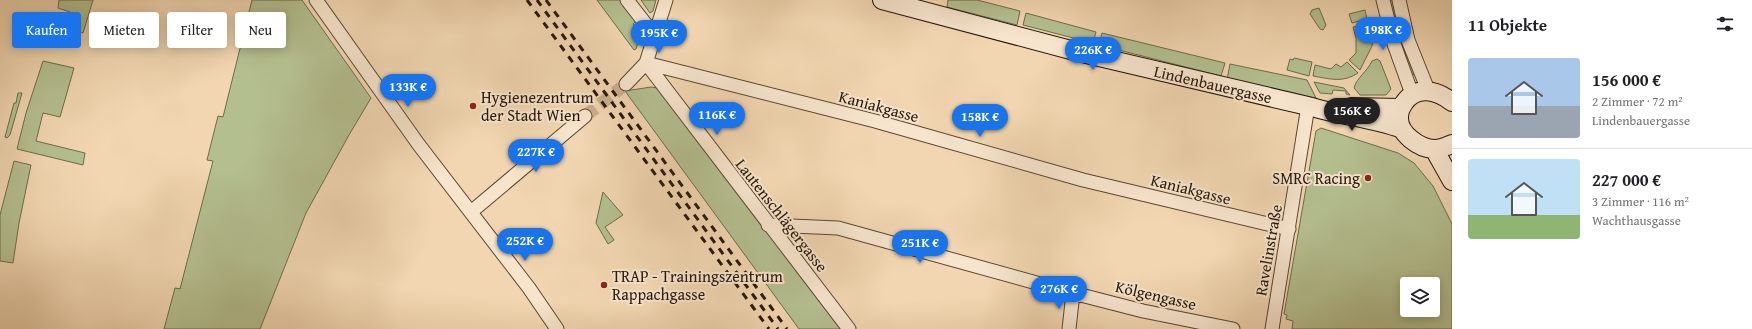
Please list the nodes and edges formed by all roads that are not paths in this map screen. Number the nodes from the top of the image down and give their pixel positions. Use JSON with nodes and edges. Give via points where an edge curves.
{"nodes":[{"id":1,"x":316,"y":0,"type":"edge"},
{"id":2,"x":627,"y":0,"type":"edge"},
{"id":3,"x":666,"y":0,"type":"edge"},
{"id":4,"x":882,"y":0,"type":"edge"},
{"id":5,"x":1383,"y":0,"type":"edge"},
{"id":6,"x":1399,"y":0,"type":"edge"},
{"id":7,"x":655,"y":36,"type":"junction"},
{"id":8,"x":646,"y":63,"type":"junction"},
{"id":9,"x":626,"y":84,"type":"tunnel mouth"},
{"id":10,"x":1420,"y":92,"type":"junction"},
{"id":11,"x":1452,"y":102,"type":"edge"},
{"id":12,"x":1310,"y":106,"type":"junction"},
{"id":13,"x":1400,"y":108,"type":"junction"},
{"id":14,"x":585,"y":116,"type":"tunnel mouth"},
{"id":15,"x":1402,"y":129,"type":"junction"},
{"id":16,"x":1452,"y":144,"type":"edge"},
{"id":17,"x":1434,"y":149,"type":"junction"},
{"id":18,"x":1452,"y":181,"type":"edge"},
{"id":19,"x":471,"y":212,"type":"junction"},
{"id":20,"x":768,"y":225,"type":"junction"},
{"id":21,"x":1289,"y":229,"type":"junction"},
{"id":22,"x":1073,"y":293,"type":"junction"},
{"id":23,"x":557,"y":329,"type":"edge"},
{"id":24,"x":849,"y":329,"type":"edge"},
{"id":25,"x":1069,"y":329,"type":"edge"},
{"id":26,"x":1233,"y":329,"type":"edge"},
{"id":27,"x":1272,"y":329,"type":"edge"}],
"edges":[{"from":1,"to":19,"type":"street","via":[[419,145]]},
{"from":2,"to":7,"type":"street"},
{"from":3,"to":7,"type":"street"},
{"from":4,"to":12,"type":"main road","name":"Lindenbauergasse","via":[[1082,53]]},
{"from":5,"to":10,"type":"street","via":[[1394,44]]},
{"from":6,"to":10,"type":"street"},
{"from":7,"to":8,"type":"street"},
{"from":8,"to":9,"type":"street"},
{"from":8,"to":20,"type":"street","name":"Lautenschlägergasse"},
{"from":8,"to":21,"type":"street","name":"Kaniakgasse","via":[[875,121],[1083,180]]},
{"from":10,"to":11,"type":"main road","via":[[1444,95]]},
{"from":10,"to":13,"type":"main road"},
{"from":12,"to":13,"type":"main road","name":"Lindenbauergasse"},
{"from":12,"to":15,"type":"main road","name":"Lindenbauergasse"},
{"from":12,"to":21,"type":"street","name":"Ravelinstraße"},
{"from":13,"to":15,"type":"main road","via":[[1398,118]]},
{"from":14,"to":19,"type":"street"},
{"from":15,"to":17,"type":"main road","via":[[1420,146]]},
{"from":16,"to":17,"type":"main road"},
{"from":17,"to":18,"type":"main road"},
{"from":19,"to":23,"type":"street"},
{"from":20,"to":22,"type":"street","name":"Kölgengasse","via":[[838,228]]},
{"from":20,"to":24,"type":"street","name":"Lautenschlägergasse"},
{"from":21,"to":27,"type":"street","name":"Ravelinstraße"},
{"from":22,"to":25,"type":"street"},
{"from":22,"to":26,"type":"street","name":"Kölgengasse","via":[[1143,311]]}]}
